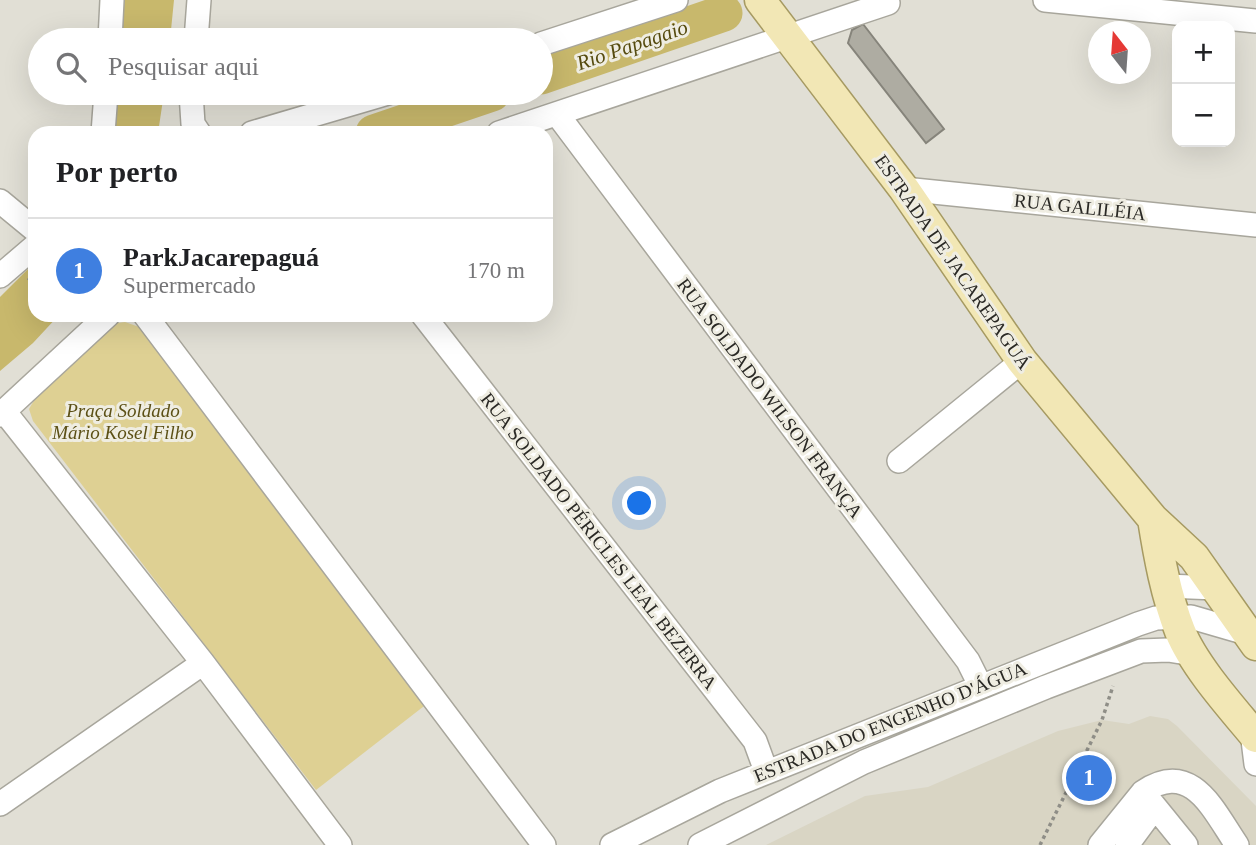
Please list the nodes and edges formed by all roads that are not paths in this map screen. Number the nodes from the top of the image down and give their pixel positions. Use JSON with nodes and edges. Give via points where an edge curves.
{"nodes":[{"id":1,"x":112,"y":0,"type":"edge"},
{"id":2,"x":199,"y":0,"type":"edge"},
{"id":3,"x":676,"y":0,"type":"edge"},
{"id":4,"x":760,"y":0,"type":"edge"},
{"id":5,"x":1045,"y":0,"type":"edge"},
{"id":6,"x":888,"y":3,"type":"dead end"},
{"id":7,"x":1256,"y":21,"type":"edge"},
{"id":8,"x":111,"y":28,"type":"edge"},
{"id":9,"x":197,"y":28,"type":"edge"},
{"id":10,"x":789,"y":36,"type":"junction"},
{"id":11,"x":553,"y":40,"type":"edge"},
{"id":12,"x":105,"y":105,"type":"edge"},
{"id":13,"x":192,"y":105,"type":"edge"},
{"id":14,"x":347,"y":105,"type":"edge"},
{"id":15,"x":557,"y":114,"type":"junction"},
{"id":16,"x":104,"y":126,"type":"edge"},
{"id":17,"x":194,"y":126,"type":"edge"},
{"id":18,"x":276,"y":126,"type":"edge"},
{"id":19,"x":520,"y":126,"type":"edge"},
{"id":20,"x":904,"y":189,"type":"junction"},
{"id":21,"x":0,"y":201,"type":"edge"},
{"id":22,"x":28,"y":224,"type":"edge"},
{"id":23,"x":1256,"y":225,"type":"edge"},
{"id":24,"x":28,"y":252,"type":"edge"},
{"id":25,"x":0,"y":276,"type":"edge"},
{"id":26,"x":100,"y":322,"type":"edge"},
{"id":27,"x":150,"y":322,"type":"edge"},
{"id":28,"x":428,"y":322,"type":"edge"},
{"id":29,"x":1022,"y":361,"type":"junction"},
{"id":30,"x":2,"y":413,"type":"edge"},
{"id":31,"x":899,"y":461,"type":"dead end"},
{"id":32,"x":1153,"y":519,"type":"junction"},
{"id":33,"x":1166,"y":586,"type":"junction"},
{"id":34,"x":1216,"y":589,"type":"junction"},
{"id":35,"x":1175,"y":616,"type":"junction"},
{"id":36,"x":1254,"y":639,"type":"edge"},
{"id":37,"x":1193,"y":654,"type":"junction"},
{"id":38,"x":203,"y":663,"type":"junction"},
{"id":39,"x":980,"y":685,"type":"junction"},
{"id":40,"x":1254,"y":735,"type":"edge"},
{"id":41,"x":1256,"y":764,"type":"edge"},
{"id":42,"x":766,"y":772,"type":"junction"},
{"id":43,"x":1149,"y":799,"type":"junction"},
{"id":44,"x":0,"y":804,"type":"edge"},
{"id":45,"x":340,"y":845,"type":"edge"},
{"id":46,"x":544,"y":845,"type":"edge"},
{"id":47,"x":612,"y":845,"type":"edge"},
{"id":48,"x":700,"y":845,"type":"edge"},
{"id":49,"x":1100,"y":845,"type":"edge"},
{"id":50,"x":1126,"y":845,"type":"edge"},
{"id":51,"x":1186,"y":845,"type":"edge"},
{"id":52,"x":1237,"y":845,"type":"edge"}],
"edges":[{"from":1,"to":8,"type":"street"},
{"from":2,"to":9,"type":"street"},
{"from":3,"to":11,"type":"street"},
{"from":4,"to":10,"type":"main road","name":"ESTRADA DE JACAREPAGUÁ"},
{"from":5,"to":7,"type":"street"},
{"from":6,"to":10,"type":"street"},
{"from":10,"to":15,"type":"street"},
{"from":10,"to":20,"type":"main road","name":"ESTRADA DE JACAREPAGUÁ"},
{"from":12,"to":16,"type":"street"},
{"from":13,"to":17,"type":"street"},
{"from":14,"to":18,"type":"street"},
{"from":15,"to":19,"type":"street"},
{"from":15,"to":39,"type":"street","name":"RUA SOLDADO WILSON FRANÇA","via":[[968,661]]},
{"from":20,"to":23,"type":"street","name":"RUA GALILÉIA"},
{"from":20,"to":29,"type":"main road","name":"ESTRADA DE JACAREPAGUÁ"},
{"from":21,"to":22,"type":"street"},
{"from":24,"to":25,"type":"street"},
{"from":26,"to":30,"type":"street"},
{"from":27,"to":46,"type":"street"},
{"from":28,"to":42,"type":"street","name":"RUA SOLDADO PÉRICLES LEAL BEZERRA","via":[[754,741]]},
{"from":29,"to":31,"type":"street"},
{"from":29,"to":32,"type":"main road","name":"ESTRADA DE JACAREPAGUÁ"},
{"from":30,"to":38,"type":"street"},
{"from":32,"to":33,"type":"main road","name":"ESTRADA DE JACAREPAGUÁ"},
{"from":32,"to":34,"type":"main road","name":"ESTRADA DE JACAREPAGUÁ","via":[[1186,548]]},
{"from":33,"to":34,"type":"street"},
{"from":33,"to":35,"type":"main road","name":"ESTRADA DE JACAREPAGUÁ"},
{"from":34,"to":36,"type":"main road","name":"ESTRADA DE JACAREPAGUÁ"},
{"from":35,"to":36,"type":"street","name":"ESTRADA DO ENGENHO D'ÁGUA","via":[[1207,619]]},
{"from":35,"to":37,"type":"main road","name":"ESTRADA DE JACAREPAGUÁ"},
{"from":35,"to":39,"type":"street","name":"ESTRADA DO ENGENHO D'ÁGUA","via":[[1138,624]]},
{"from":37,"to":40,"type":"main road","name":"ESTRADA DE JACAREPAGUÁ"},
{"from":37,"to":48,"type":"street","name":"ESTRADA DO ENGENHO D'ÁGUA","via":[[1151,650],[1123,657],[864,762]]},
{"from":38,"to":44,"type":"street"},
{"from":38,"to":45,"type":"street"},
{"from":39,"to":42,"type":"street","name":"ESTRADA DO ENGENHO D'ÁGUA"},
{"from":40,"to":41,"type":"street"},
{"from":42,"to":47,"type":"street","name":"ESTRADA DO ENGENHO D'ÁGUA"},
{"from":43,"to":49,"type":"street"},
{"from":43,"to":50,"type":"street"},
{"from":43,"to":51,"type":"street"},
{"from":43,"to":52,"type":"street","via":[[1152,786],[1173,781],[1195,786]]}]}
